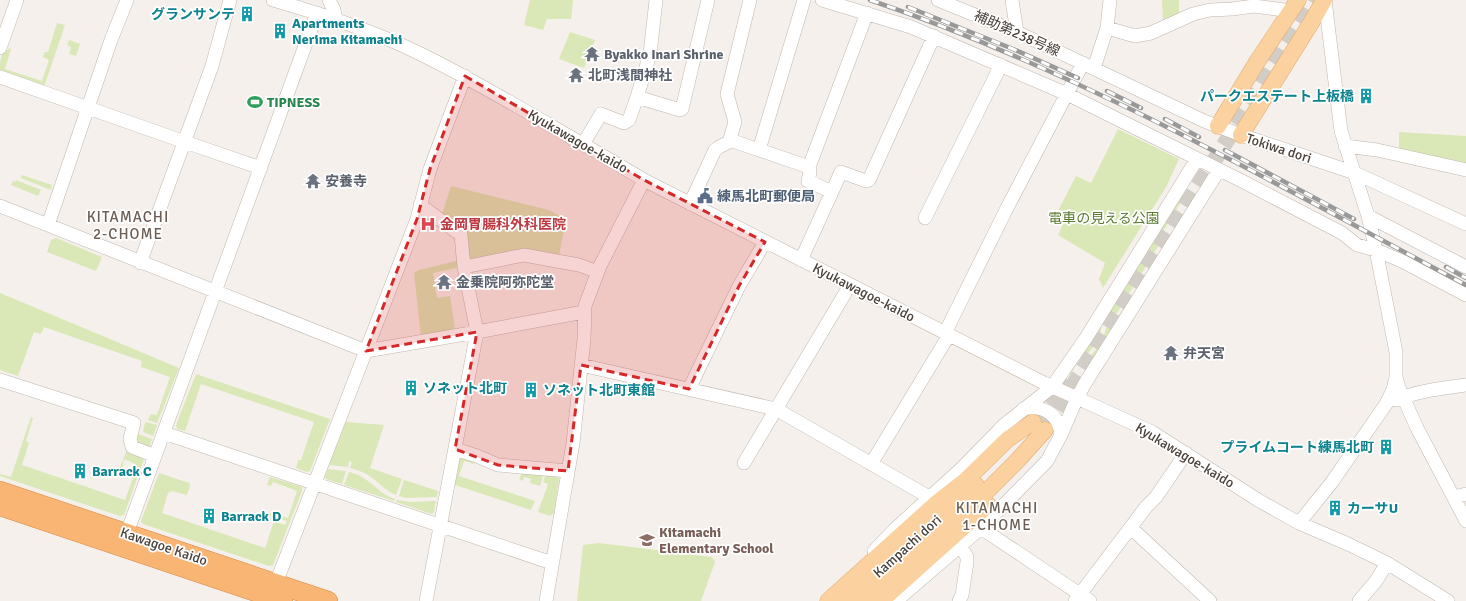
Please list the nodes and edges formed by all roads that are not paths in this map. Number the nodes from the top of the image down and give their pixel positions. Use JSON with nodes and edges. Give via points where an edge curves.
{"nodes":[{"id":1,"x":17,"y":0,"type":"edge"},
{"id":2,"x":127,"y":0,"type":"edge"},
{"id":3,"x":230,"y":0,"type":"edge"},
{"id":4,"x":273,"y":0,"type":"edge"},
{"id":5,"x":329,"y":0,"type":"edge"},
{"id":6,"x":656,"y":0,"type":"edge"},
{"id":7,"x":708,"y":0,"type":"edge"},
{"id":8,"x":750,"y":0,"type":"edge"},
{"id":9,"x":804,"y":0,"type":"edge"},
{"id":10,"x":822,"y":0,"type":"edge"},
{"id":11,"x":938,"y":0,"type":"edge"},
{"id":12,"x":1012,"y":0,"type":"edge"},
{"id":13,"x":1110,"y":0,"type":"edge"},
{"id":14,"x":1324,"y":0,"type":"edge"},
{"id":15,"x":1294,"y":5,"type":"edge"},
{"id":16,"x":317,"y":13,"type":"junction"},
{"id":17,"x":867,"y":13,"type":"junction"},
{"id":18,"x":336,"y":20,"type":"junction"},
{"id":19,"x":1107,"y":28,"type":"junction"},
{"id":20,"x":1017,"y":32,"type":"junction"},
{"id":21,"x":934,"y":36,"type":"junction"},
{"id":22,"x":0,"y":48,"type":"edge"},
{"id":23,"x":1001,"y":65,"type":"junction"},
{"id":24,"x":1089,"y":66,"type":"junction"},
{"id":25,"x":465,"y":76,"type":"junction"},
{"id":26,"x":0,"y":78,"type":"edge"},
{"id":27,"x":1067,"y":94,"type":"junction"},
{"id":28,"x":637,"y":97,"type":"junction"},
{"id":29,"x":88,"y":108,"type":"junction"},
{"id":30,"x":1218,"y":126,"type":"junction"},
{"id":31,"x":1241,"y":135,"type":"junction"},
{"id":32,"x":730,"y":140,"type":"junction"},
{"id":33,"x":184,"y":142,"type":"junction"},
{"id":34,"x":583,"y":144,"type":"junction"},
{"id":35,"x":1345,"y":146,"type":"junction"},
{"id":36,"x":759,"y":150,"type":"junction"},
{"id":37,"x":1197,"y":159,"type":"junction"},
{"id":38,"x":809,"y":167,"type":"junction"},
{"id":39,"x":261,"y":168,"type":"junction"},
{"id":40,"x":1219,"y":170,"type":"junction"},
{"id":41,"x":1466,"y":170,"type":"edge"},
{"id":42,"x":1355,"y":173,"type":"junction"},
{"id":43,"x":644,"y":180,"type":"junction"},
{"id":44,"x":832,"y":192,"type":"junction"},
{"id":45,"x":690,"y":204,"type":"junction"},
{"id":46,"x":420,"y":205,"type":"junction"},
{"id":47,"x":0,"y":206,"type":"edge"},
{"id":48,"x":1368,"y":216,"type":"junction"},
{"id":49,"x":925,"y":218,"type":"dead end"},
{"id":50,"x":1466,"y":224,"type":"edge"},
{"id":51,"x":48,"y":225,"type":"junction"},
{"id":52,"x":765,"y":242,"type":"junction"},
{"id":53,"x":1376,"y":250,"type":"junction"},
{"id":54,"x":801,"y":260,"type":"junction"},
{"id":55,"x":140,"y":262,"type":"junction"},
{"id":56,"x":1466,"y":267,"type":"edge"},
{"id":57,"x":464,"y":268,"type":"junction"},
{"id":58,"x":598,"y":272,"type":"junction"},
{"id":59,"x":850,"y":285,"type":"junction"},
{"id":60,"x":215,"y":292,"type":"junction"},
{"id":61,"x":1466,"y":295,"type":"edge"},
{"id":62,"x":584,"y":312,"type":"junction"},
{"id":63,"x":477,"y":332,"type":"junction"},
{"id":64,"x":947,"y":334,"type":"junction"},
{"id":65,"x":366,"y":351,"type":"junction"},
{"id":66,"x":581,"y":365,"type":"junction"},
{"id":67,"x":1396,"y":377,"type":"junction"},
{"id":68,"x":0,"y":380,"type":"edge"},
{"id":69,"x":1466,"y":385,"type":"edge"},
{"id":70,"x":1052,"y":387,"type":"junction"},
{"id":71,"x":689,"y":389,"type":"junction"},
{"id":72,"x":1403,"y":396,"type":"junction"},
{"id":73,"x":1077,"y":398,"type":"junction"},
{"id":74,"x":1386,"y":404,"type":"junction"},
{"id":75,"x":776,"y":409,"type":"junction"},
{"id":76,"x":1023,"y":409,"type":"junction"},
{"id":77,"x":1039,"y":426,"type":"junction"},
{"id":78,"x":164,"y":433,"type":"junction"},
{"id":79,"x":1061,"y":434,"type":"junction"},
{"id":80,"x":455,"y":449,"type":"junction"},
{"id":81,"x":1186,"y":453,"type":"junction"},
{"id":82,"x":155,"y":456,"type":"junction"},
{"id":83,"x":744,"y":463,"type":"dead end"},
{"id":84,"x":871,"y":464,"type":"junction"},
{"id":85,"x":568,"y":472,"type":"junction"},
{"id":86,"x":314,"y":484,"type":"junction"},
{"id":87,"x":0,"y":491,"type":"edge"},
{"id":88,"x":1460,"y":495,"type":"edge"},
{"id":89,"x":929,"y":497,"type":"junction"},
{"id":90,"x":0,"y":506,"type":"edge"},
{"id":91,"x":1466,"y":521,"type":"edge"},
{"id":92,"x":1299,"y":523,"type":"junction"},
{"id":93,"x":440,"y":526,"type":"junction"},
{"id":94,"x":981,"y":528,"type":"junction"},
{"id":95,"x":1131,"y":528,"type":"junction"},
{"id":96,"x":125,"y":540,"type":"junction"},
{"id":97,"x":960,"y":545,"type":"junction"},
{"id":98,"x":552,"y":563,"type":"junction"},
{"id":99,"x":1387,"y":563,"type":"junction"},
{"id":100,"x":276,"y":583,"type":"junction"},
{"id":101,"x":843,"y":596,"type":"edge"},
{"id":102,"x":1082,"y":599,"type":"edge"},
{"id":103,"x":283,"y":601,"type":"edge"},
{"id":104,"x":328,"y":601,"type":"edge"},
{"id":105,"x":426,"y":601,"type":"edge"},
{"id":106,"x":546,"y":601,"type":"edge"},
{"id":107,"x":828,"y":601,"type":"edge"},
{"id":108,"x":864,"y":601,"type":"edge"},
{"id":109,"x":881,"y":601,"type":"edge"},
{"id":110,"x":896,"y":601,"type":"edge"},
{"id":111,"x":959,"y":601,"type":"edge"},
{"id":112,"x":1210,"y":601,"type":"edge"},
{"id":113,"x":1359,"y":601,"type":"edge"},
{"id":114,"x":1448,"y":601,"type":"edge"}],
"edges":[{"from":1,"to":22,"type":"street"},
{"from":2,"to":29,"type":"street"},
{"from":3,"to":33,"type":"street","via":[[212,66]]},
{"from":4,"to":16,"type":"street","name":"Kyukawagoe-kaido"},
{"from":5,"to":18,"type":"street"},
{"from":6,"to":28,"type":"street","via":[[650,54]]},
{"from":7,"to":28,"type":"street","via":[[682,109]]},
{"from":8,"to":32,"type":"street","via":[[727,95],[735,121]]},
{"from":9,"to":36,"type":"street"},
{"from":10,"to":17,"type":"street"},
{"from":11,"to":20,"type":"street","name":"補助第238号線"},
{"from":12,"to":20,"type":"street"},
{"from":13,"to":19,"type":"street"},
{"from":14,"to":31,"type":"main road"},
{"from":14,"to":35,"type":"street","via":[[1340,131]]},
{"from":15,"to":19,"type":"street","via":[[1210,10],[1193,14],[1151,33],[1135,36]]},
{"from":15,"to":30,"type":"main road"},
{"from":16,"to":18,"type":"street","name":"Kyukawagoe-kaido"},
{"from":16,"to":39,"type":"street"},
{"from":17,"to":21,"type":"street"},
{"from":17,"to":38,"type":"street"},
{"from":18,"to":25,"type":"street","name":"Kyukawagoe-kaido","via":[[397,43]]},
{"from":19,"to":24,"type":"street"},
{"from":20,"to":24,"type":"street","name":"補助第238号線"},
{"from":21,"to":23,"type":"street"},
{"from":21,"to":44,"type":"street","via":[[870,180],[866,181],[841,172]]},
{"from":23,"to":27,"type":"street"},
{"from":23,"to":49,"type":"street"},
{"from":24,"to":27,"type":"street"},
{"from":24,"to":30,"type":"street","name":"Tokiwa dori"},
{"from":25,"to":34,"type":"street","name":"Kyukawagoe-kaido"},
{"from":25,"to":46,"type":"street","via":[[430,169]]},
{"from":26,"to":29,"type":"street"},
{"from":27,"to":37,"type":"street"},
{"from":27,"to":64,"type":"street","via":[[1007,208]]},
{"from":28,"to":34,"type":"street","via":[[628,121],[624,123],[601,114]]},
{"from":29,"to":33,"type":"street"},
{"from":29,"to":51,"type":"street"},
{"from":30,"to":31,"type":"street","name":"Tokiwa dori"},
{"from":31,"to":42,"type":"street","name":"Tokiwa dori"},
{"from":32,"to":36,"type":"street"},
{"from":32,"to":45,"type":"street","via":[[715,150]]},
{"from":33,"to":39,"type":"street"},
{"from":33,"to":55,"type":"street"},
{"from":34,"to":43,"type":"street","name":"Kyukawagoe-kaido"},
{"from":35,"to":41,"type":"street","via":[[1377,150]]},
{"from":35,"to":42,"type":"street"},
{"from":36,"to":38,"type":"street"},
{"from":37,"to":40,"type":"street"},
{"from":37,"to":70,"type":"street","via":[[1086,338]]},
{"from":38,"to":44,"type":"street","via":[[808,181]]},
{"from":39,"to":60,"type":"street"},
{"from":40,"to":53,"type":"street","via":[[1342,233],[1357,244]]},
{"from":40,"to":73,"type":"street"},
{"from":42,"to":48,"type":"street"},
{"from":42,"to":50,"type":"street","name":"Tokiwa dori"},
{"from":43,"to":45,"type":"street","name":"Kyukawagoe-kaido"},
{"from":43,"to":58,"type":"street"},
{"from":44,"to":54,"type":"street"},
{"from":45,"to":52,"type":"street","name":"Kyukawagoe-kaido"},
{"from":46,"to":57,"type":"street","via":[[461,235]]},
{"from":46,"to":65,"type":"street","via":[[417,219]]},
{"from":47,"to":51,"type":"street"},
{"from":48,"to":53,"type":"street"},
{"from":48,"to":56,"type":"street"},
{"from":51,"to":55,"type":"street"},
{"from":52,"to":54,"type":"street","name":"Kyukawagoe-kaido"},
{"from":52,"to":71,"type":"street","via":[[738,286]]},
{"from":53,"to":61,"type":"street"},
{"from":53,"to":67,"type":"street","via":[[1396,352]]},
{"from":54,"to":59,"type":"street","name":"Kyukawagoe-kaido"},
{"from":55,"to":60,"type":"street"},
{"from":57,"to":58,"type":"street","via":[[524,255],[579,265]]},
{"from":57,"to":63,"type":"street"},
{"from":58,"to":62,"type":"street"},
{"from":59,"to":64,"type":"street","name":"Kyukawagoe-kaido"},
{"from":59,"to":75,"type":"street"},
{"from":60,"to":65,"type":"street"},
{"from":60,"to":78,"type":"street"},
{"from":62,"to":63,"type":"street"},
{"from":62,"to":66,"type":"street"},
{"from":63,"to":65,"type":"street"},
{"from":63,"to":80,"type":"street"},
{"from":64,"to":70,"type":"street","name":"Kyukawagoe-kaido"},
{"from":64,"to":84,"type":"street"},
{"from":65,"to":86,"type":"street"},
{"from":66,"to":71,"type":"street"},
{"from":66,"to":85,"type":"street"},
{"from":67,"to":72,"type":"street"},
{"from":67,"to":74,"type":"street","via":[[1394,390]]},
{"from":68,"to":82,"type":"street","via":[[134,423],[130,439],[132,446]]},
{"from":69,"to":72,"type":"street"},
{"from":70,"to":73,"type":"street","name":"Kyukawagoe-kaido"},
{"from":70,"to":76,"type":"street"},
{"from":71,"to":75,"type":"street"},
{"from":72,"to":74,"type":"street"},
{"from":72,"to":88,"type":"street","via":[[1418,428]]},
{"from":73,"to":79,"type":"street"},
{"from":73,"to":81,"type":"street","name":"Kyukawagoe-kaido","via":[[1152,432]]},
{"from":74,"to":92,"type":"street","via":[[1332,482]]},
{"from":75,"to":83,"type":"street"},
{"from":75,"to":84,"type":"street"},
{"from":76,"to":79,"type":"street","via":[[1034,407],[1053,415],[1058,420]]},
{"from":76,"to":89,"type":"street","via":[[1004,424],[962,468]]},
{"from":77,"to":101,"type":"main road","name":"Kampachi dori","via":[[975,485]]},
{"from":77,"to":108,"type":"main road","name":"Kampachi dori","via":[[1018,460],[984,494]]},
{"from":77,"to":109,"type":"main road","via":[[1036,456],[984,510]]},
{"from":78,"to":82,"type":"street"},
{"from":78,"to":86,"type":"street"},
{"from":79,"to":94,"type":"street","via":[[1047,461]]},
{"from":80,"to":85,"type":"street","via":[[498,465]]},
{"from":80,"to":93,"type":"street"},
{"from":81,"to":92,"type":"street","name":"Kyukawagoe-kaido","via":[[1258,500]]},
{"from":81,"to":95,"type":"street"},
{"from":82,"to":96,"type":"street"},
{"from":84,"to":89,"type":"street"},
{"from":85,"to":98,"type":"street"},
{"from":86,"to":93,"type":"street"},
{"from":86,"to":100,"type":"street"},
{"from":87,"to":96,"type":"highway","name":"Kawagoe Kaido"},
{"from":88,"to":91,"type":"street"},
{"from":89,"to":101,"type":"street","via":[[894,530]]},
{"from":90,"to":96,"type":"highway","name":"Kawagoe Kaido"},
{"from":92,"to":99,"type":"street","name":"Kyukawagoe-kaido"},
{"from":93,"to":98,"type":"street"},
{"from":93,"to":105,"type":"street"},
{"from":94,"to":97,"type":"street"},
{"from":94,"to":102,"type":"street"},
{"from":95,"to":102,"type":"street"},
{"from":95,"to":112,"type":"street"},
{"from":96,"to":100,"type":"highway","name":"Kawagoe Kaido"},
{"from":96,"to":103,"type":"highway","name":"Kawagoe Kaido"},
{"from":97,"to":110,"type":"street"},
{"from":97,"to":111,"type":"street","via":[[967,562]]},
{"from":98,"to":106,"type":"street"},
{"from":99,"to":113,"type":"street"},
{"from":99,"to":114,"type":"street","name":"Kyukawagoe-kaido"},
{"from":100,"to":104,"type":"highway","name":"Kawagoe Kaido"},
{"from":101,"to":107,"type":"main road","name":"Kampachi dori"}]}
